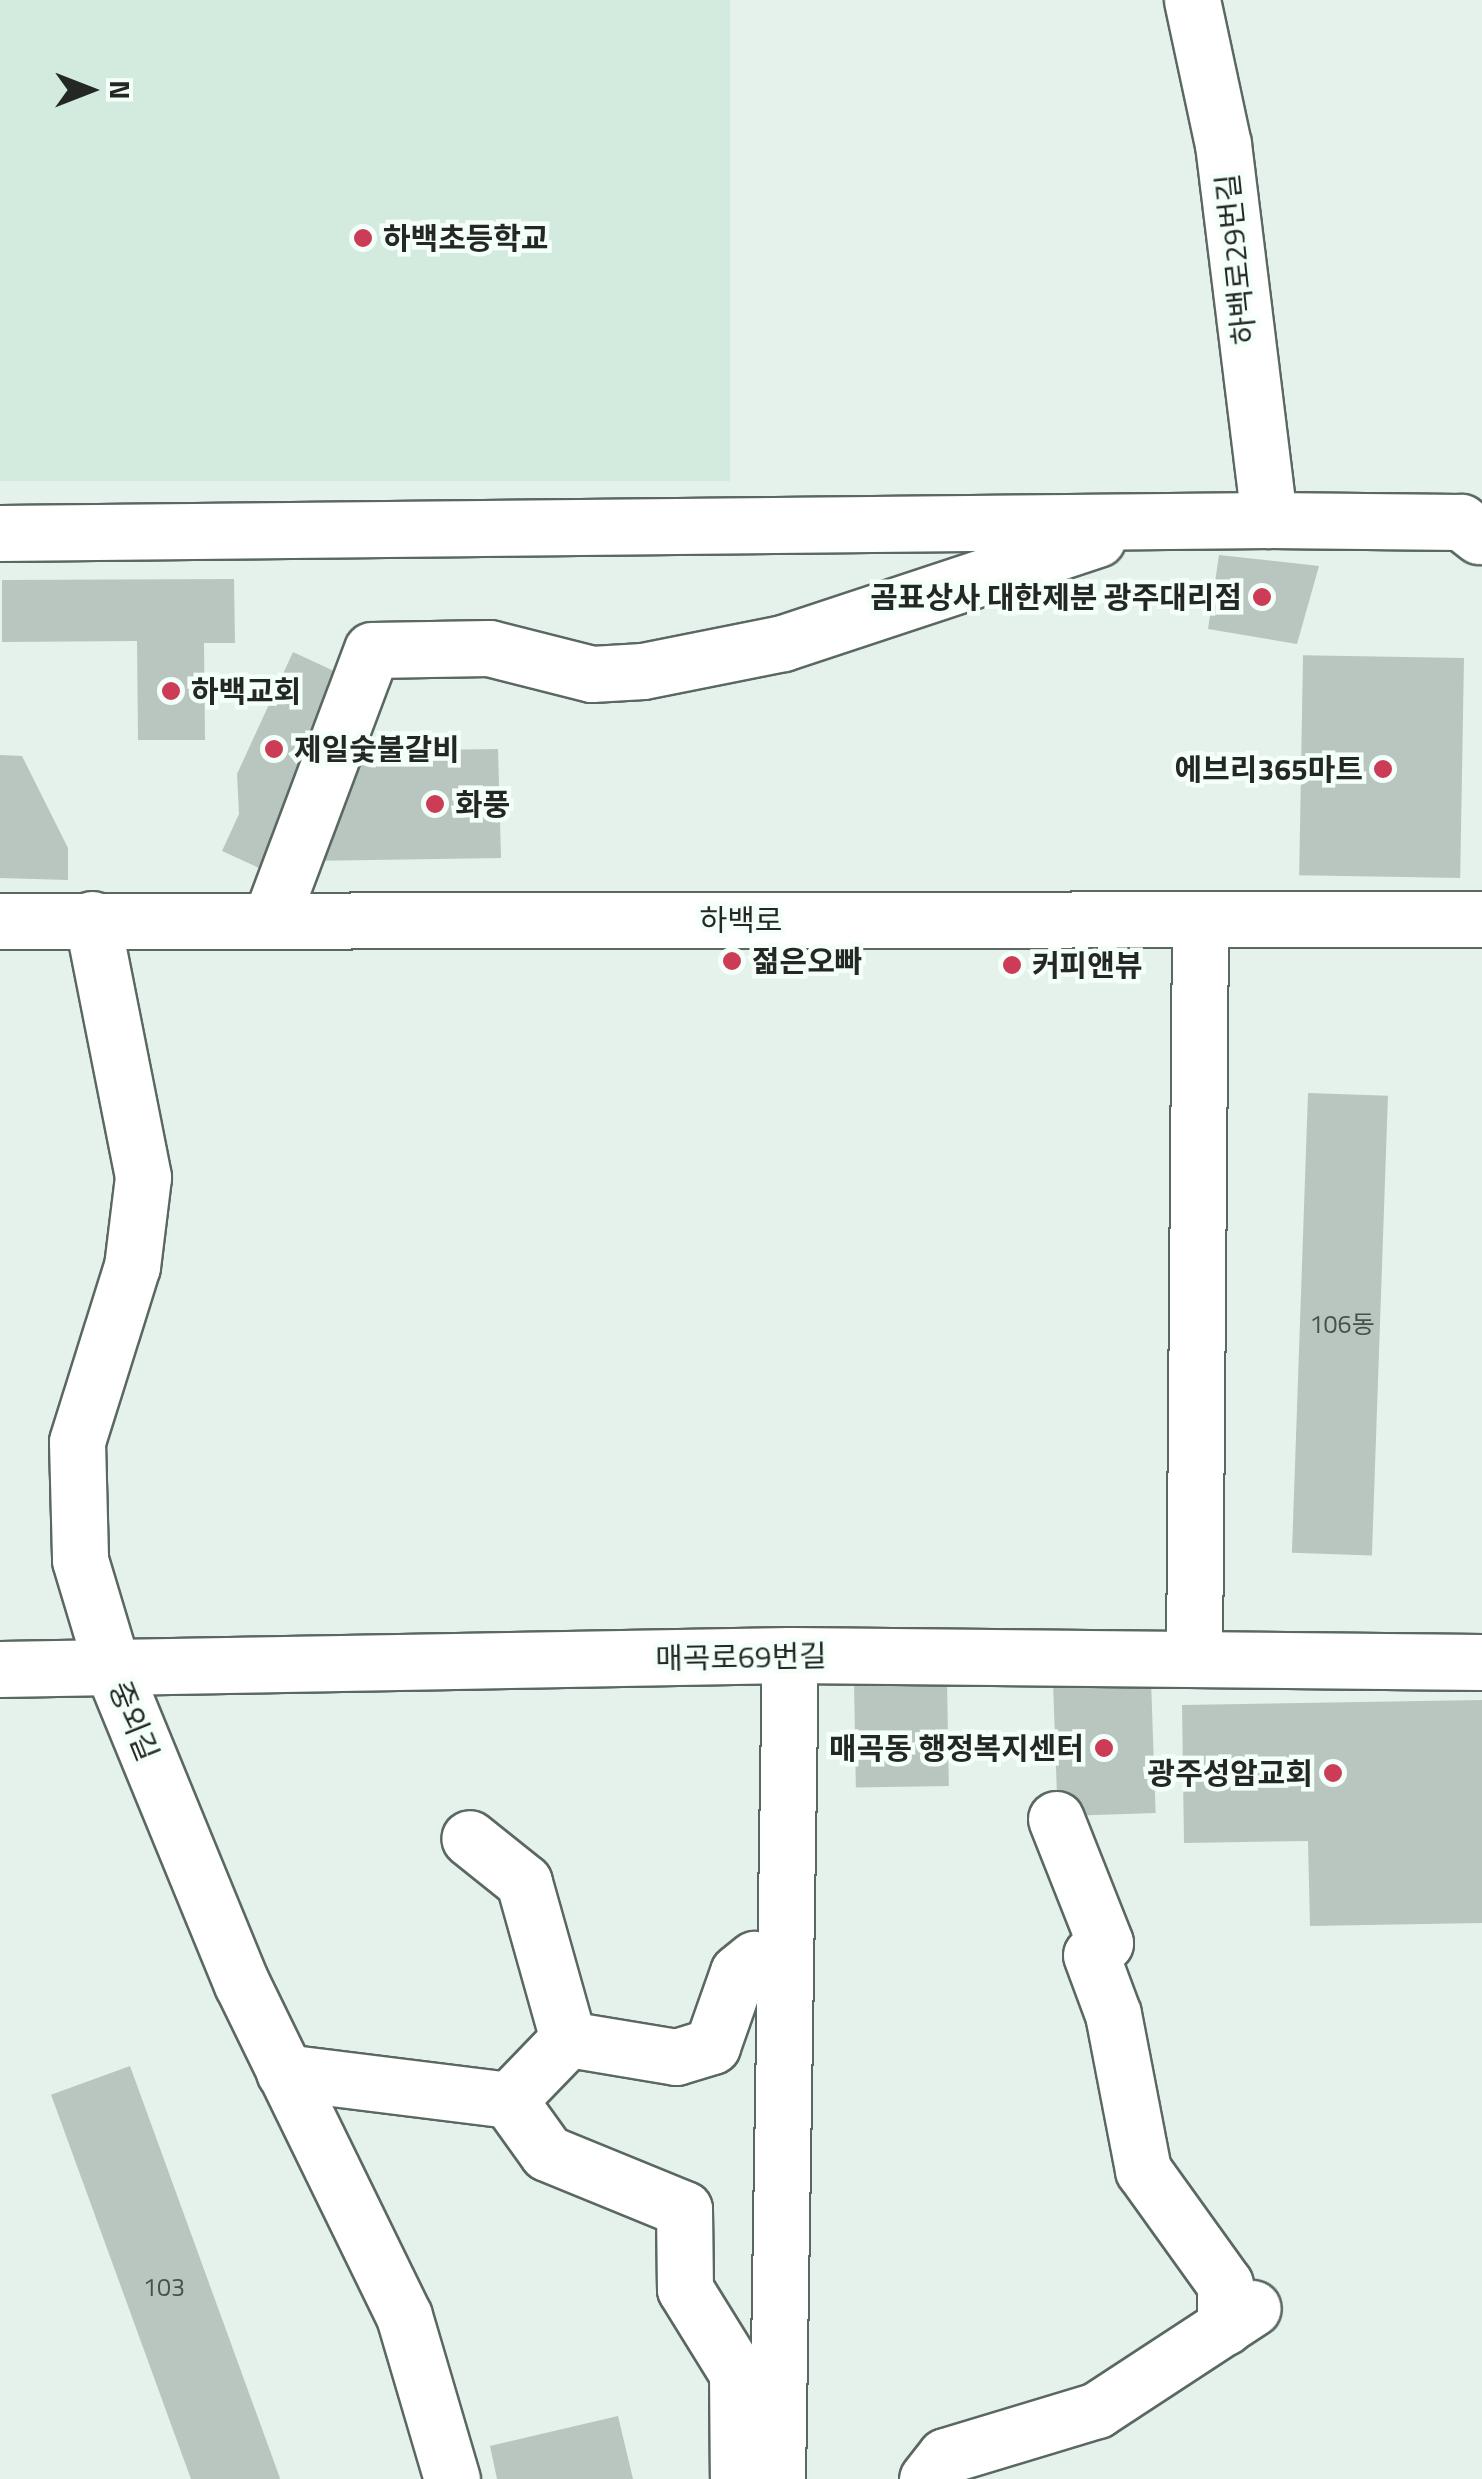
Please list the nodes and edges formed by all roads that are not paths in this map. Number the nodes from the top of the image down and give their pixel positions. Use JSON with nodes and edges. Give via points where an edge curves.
{"nodes":[{"id":1,"x":1192,"y":0,"type":"edge"},
{"id":2,"x":1269,"y":520,"type":"junction"},
{"id":3,"x":1137,"y":524,"type":"junction"},
{"id":4,"x":0,"y":534,"type":"edge"},
{"id":5,"x":1481,"y":537,"type":"edge"},
{"id":6,"x":271,"y":918,"type":"junction"},
{"id":7,"x":92,"y":919,"type":"junction"},
{"id":8,"x":1482,"y":919,"type":"edge"},
{"id":9,"x":0,"y":921,"type":"edge"},
{"id":10,"x":1200,"y":922,"type":"junction"},
{"id":11,"x":790,"y":1655,"type":"junction"},
{"id":12,"x":1194,"y":1658,"type":"junction"},
{"id":13,"x":1482,"y":1662,"type":"edge"},
{"id":14,"x":0,"y":1670,"type":"edge"},
{"id":15,"x":113,"y":1670,"type":"junction"},
{"id":16,"x":1056,"y":1819,"type":"dead end"},
{"id":17,"x":468,"y":1838,"type":"dead end"},
{"id":18,"x":754,"y":1959,"type":"dead end"},
{"id":19,"x":568,"y":2039,"type":"junction"},
{"id":20,"x":284,"y":2072,"type":"junction"},
{"id":21,"x":510,"y":2100,"type":"junction"},
{"id":22,"x":452,"y":2479,"type":"edge"},
{"id":23,"x":738,"y":2479,"type":"edge"},
{"id":24,"x":777,"y":2479,"type":"edge"},
{"id":25,"x":927,"y":2479,"type":"edge"}],
"edges":[{"from":1,"to":2,"type":"street","name":"하백로29번길","via":[[1223,144]]},
{"from":2,"to":3,"type":"street"},
{"from":2,"to":5,"type":"street","via":[[1461,522]]},
{"from":3,"to":4,"type":"street"},
{"from":3,"to":6,"type":"street","via":[[940,597],[643,671],[592,674],[489,648],[372,650]]},
{"from":6,"to":7,"type":"street","name":"하백로"},
{"from":6,"to":10,"type":"street","name":"하백로"},
{"from":7,"to":9,"type":"street","name":"하백로"},
{"from":7,"to":15,"type":"street","name":"중외길","via":[[143,1177],[132,1266],[77,1442],[80,1560]]},
{"from":8,"to":10,"type":"street","name":"하백로"},
{"from":10,"to":12,"type":"street"},
{"from":11,"to":12,"type":"street","name":"매곡로69번길"},
{"from":11,"to":15,"type":"street","name":"매곡로69번길"},
{"from":11,"to":24,"type":"street"},
{"from":12,"to":13,"type":"street","name":"매곡로69번길"},
{"from":14,"to":15,"type":"street","name":"매곡로69번길"},
{"from":15,"to":20,"type":"street","name":"중외길"},
{"from":16,"to":25,"type":"street","via":[[1105,1943],[1091,1955],[1113,2014],[1143,2170],[1225,2284],[1239,2317],[1097,2410],[944,2456]]},
{"from":17,"to":19,"type":"street","via":[[524,1882]]},
{"from":18,"to":19,"type":"street","via":[[738,1972],[712,2046],[676,2057]]},
{"from":19,"to":21,"type":"street"},
{"from":20,"to":21,"type":"street"},
{"from":20,"to":22,"type":"street","name":"중외길","via":[[404,2316]]},
{"from":21,"to":23,"type":"street","via":[[547,2153],[684,2209],[685,2290],[737,2373]]}]}
